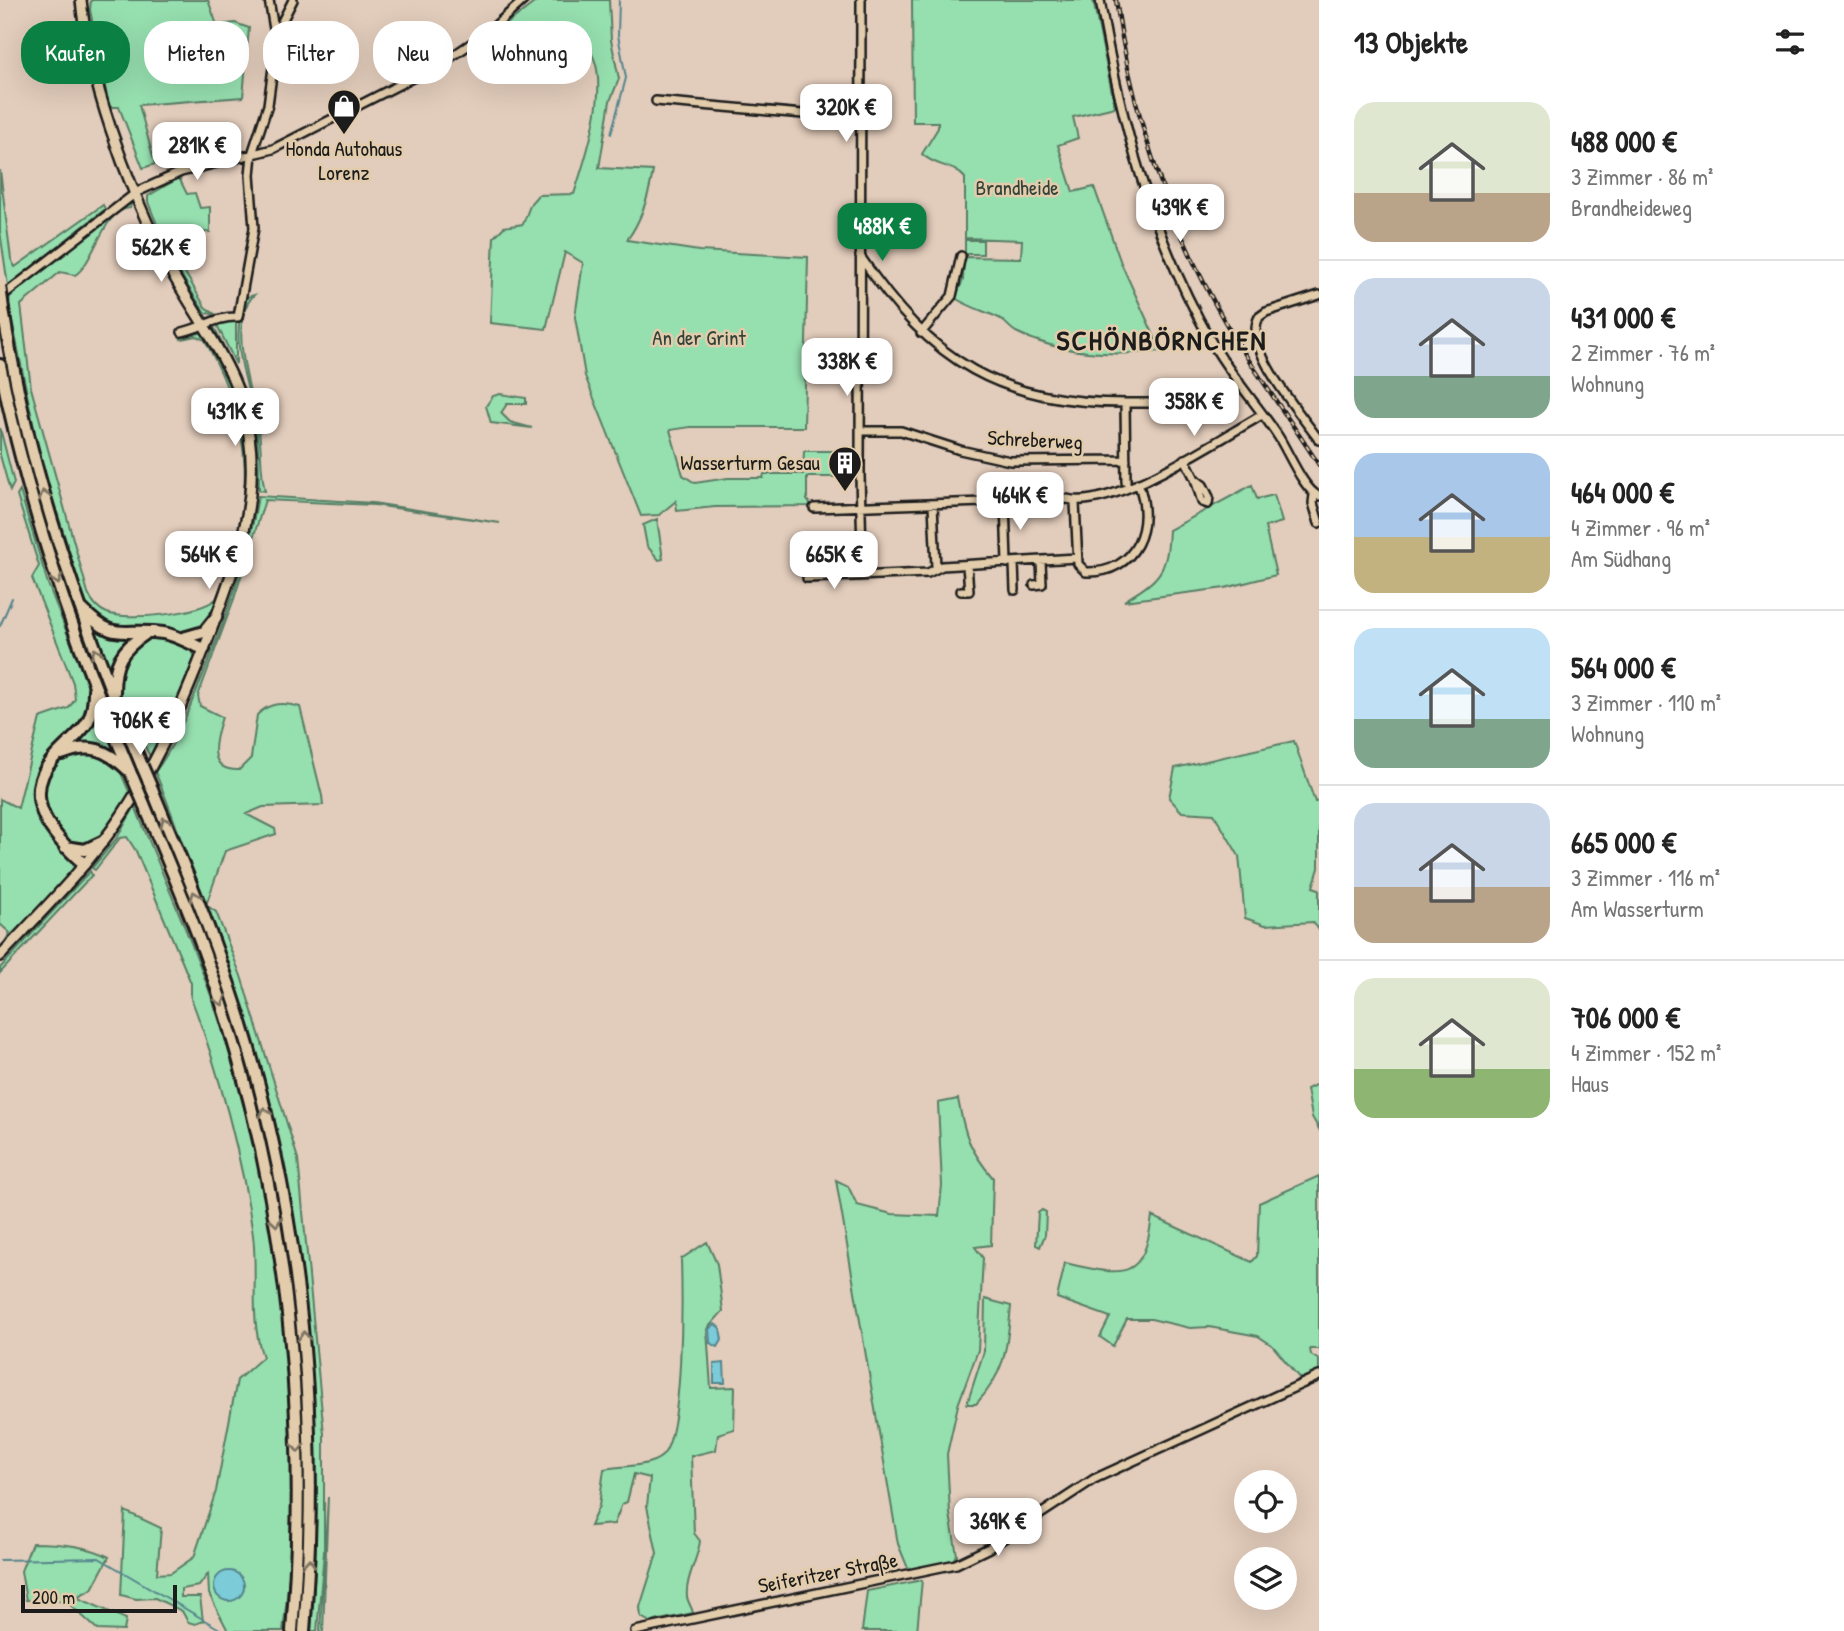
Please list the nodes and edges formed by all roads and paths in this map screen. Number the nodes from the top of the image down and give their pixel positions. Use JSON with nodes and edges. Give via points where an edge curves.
{"nodes":[{"id":1,"x":81,"y":0,"type":"edge"},
{"id":2,"x":269,"y":0,"type":"edge"},
{"id":3,"x":293,"y":0,"type":"edge"},
{"id":4,"x":524,"y":0,"type":"edge"},
{"id":5,"x":861,"y":0,"type":"edge"},
{"id":6,"x":1100,"y":0,"type":"edge"},
{"id":7,"x":273,"y":21,"type":"edge"},
{"id":8,"x":282,"y":21,"type":"edge"},
{"id":9,"x":270,"y":84,"type":"edge"},
{"id":10,"x":656,"y":101,"type":"dead end"},
{"id":11,"x":860,"y":119,"type":"junction"},
{"id":12,"x":252,"y":154,"type":"junction"},
{"id":13,"x":136,"y":192,"type":"junction"},
{"id":14,"x":860,"y":256,"type":"junction"},
{"id":15,"x":961,"y":256,"type":"dead end"},
{"id":16,"x":0,"y":286,"type":"edge"},
{"id":17,"x":1319,"y":295,"type":"edge"},
{"id":18,"x":0,"y":297,"type":"edge"},
{"id":19,"x":204,"y":325,"type":"junction"},
{"id":20,"x":181,"y":332,"type":"dead end"},
{"id":21,"x":921,"y":333,"type":"junction"},
{"id":22,"x":0,"y":365,"type":"edge"},
{"id":23,"x":1239,"y":382,"type":"junction"},
{"id":24,"x":1125,"y":403,"type":"junction"},
{"id":25,"x":1262,"y":415,"type":"junction"},
{"id":26,"x":861,"y":431,"type":"junction"},
{"id":27,"x":1319,"y":440,"type":"edge"},
{"id":28,"x":1185,"y":459,"type":"junction"},
{"id":29,"x":1126,"y":460,"type":"junction"},
{"id":30,"x":1195,"y":479,"type":"dead end"},
{"id":31,"x":1126,"y":482,"type":"dead end"},
{"id":32,"x":1138,"y":483,"type":"junction"},
{"id":33,"x":1316,"y":496,"type":"edge"},
{"id":34,"x":1005,"y":502,"type":"junction"},
{"id":35,"x":1075,"y":503,"type":"junction"},
{"id":36,"x":933,"y":505,"type":"junction"},
{"id":37,"x":814,"y":508,"type":"dead end"},
{"id":38,"x":862,"y":508,"type":"junction"},
{"id":39,"x":1319,"y":523,"type":"edge"},
{"id":40,"x":1077,"y":558,"type":"junction"},
{"id":41,"x":1041,"y":561,"type":"junction"},
{"id":42,"x":1010,"y":563,"type":"junction"},
{"id":43,"x":967,"y":565,"type":"junction"},
{"id":44,"x":936,"y":567,"type":"junction"},
{"id":45,"x":863,"y":575,"type":"junction"},
{"id":46,"x":807,"y":578,"type":"dead end"},
{"id":47,"x":1034,"y":585,"type":"dead end"},
{"id":48,"x":1015,"y":590,"type":"dead end"},
{"id":49,"x":961,"y":591,"type":"dead end"},
{"id":50,"x":80,"y":607,"type":"junction"},
{"id":51,"x":216,"y":617,"type":"junction"},
{"id":52,"x":145,"y":633,"type":"junction"},
{"id":53,"x":181,"y":639,"type":"junction"},
{"id":54,"x":204,"y":649,"type":"junction"},
{"id":55,"x":94,"y":682,"type":"junction"},
{"id":56,"x":114,"y":699,"type":"junction"},
{"id":57,"x":56,"y":756,"type":"junction"},
{"id":58,"x":132,"y":775,"type":"junction"},
{"id":59,"x":102,"y":842,"type":"junction"},
{"id":60,"x":65,"y":847,"type":"junction"},
{"id":61,"x":84,"y":864,"type":"junction"},
{"id":62,"x":0,"y":956,"type":"edge"},
{"id":63,"x":1319,"y":1376,"type":"edge"},
{"id":64,"x":292,"y":1631,"type":"edge"},
{"id":65,"x":304,"y":1631,"type":"edge"},
{"id":66,"x":635,"y":1631,"type":"edge"}],
"edges":[{"from":1,"to":13,"type":"main road","via":[[96,81]]},
{"from":2,"to":7,"type":"street"},
{"from":3,"to":8,"type":"street"},
{"from":4,"to":12,"type":"street","via":[[442,62],[273,149]]},
{"from":5,"to":11,"type":"street"},
{"from":6,"to":23,"type":"street","via":[[1142,184],[1194,308]]},
{"from":9,"to":12,"type":"street"},
{"from":10,"to":11,"type":"street"},
{"from":11,"to":14,"type":"street"},
{"from":12,"to":13,"type":"street","via":[[181,172]]},
{"from":12,"to":19,"type":"street","via":[[254,228],[238,317],[223,316]]},
{"from":13,"to":18,"type":"street"},
{"from":13,"to":19,"type":"main road","via":[[161,252]]},
{"from":14,"to":21,"type":"street"},
{"from":14,"to":26,"type":"street"},
{"from":15,"to":21,"type":"street","via":[[952,296]]},
{"from":50,"to":16,"type":"highway","one_way":true,"bridge":true,"via":[[28,440]]},
{"from":17,"to":27,"type":"street","via":[[1266,312],[1254,332],[1266,363]]},
{"from":19,"to":20,"type":"street"},
{"from":19,"to":51,"type":"main road","via":[[234,381],[251,454],[247,521]]},
{"from":21,"to":24,"type":"street","via":[[993,382],[1060,400]]},
{"from":22,"to":55,"type":"highway","one_way":true,"via":[[36,515]]},
{"from":23,"to":24,"type":"street","via":[[1217,397],[1197,402]]},
{"from":23,"to":25,"type":"street"},
{"from":24,"to":29,"type":"street"},
{"from":25,"to":28,"type":"street"},
{"from":25,"to":33,"type":"street"},
{"from":26,"to":29,"type":"street","name":"Schreberweg","via":[[901,431],[1010,461]]},
{"from":26,"to":38,"type":"street"},
{"from":28,"to":30,"type":"street"},
{"from":28,"to":32,"type":"street"},
{"from":29,"to":31,"type":"street"},
{"from":32,"to":35,"type":"street","via":[[1106,497]]},
{"from":32,"to":40,"type":"street","via":[[1146,508],[1145,528],[1131,555],[1114,567],[1092,572],[1081,569]]},
{"from":33,"to":39,"type":"street","via":[[1312,503]]},
{"from":34,"to":35,"type":"street","via":[[1067,499]]},
{"from":34,"to":36,"type":"street"},
{"from":34,"to":42,"type":"street"},
{"from":35,"to":40,"type":"street"},
{"from":36,"to":38,"type":"street"},
{"from":36,"to":44,"type":"street"},
{"from":37,"to":38,"type":"street"},
{"from":38,"to":45,"type":"street"},
{"from":40,"to":41,"type":"street"},
{"from":41,"to":42,"type":"street"},
{"from":41,"to":47,"type":"street","via":[[1042,584]]},
{"from":42,"to":43,"type":"street"},
{"from":42,"to":48,"type":"street"},
{"from":43,"to":44,"type":"street"},
{"from":43,"to":49,"type":"street","via":[[969,590]]},
{"from":44,"to":45,"type":"street","via":[[928,573]]},
{"from":45,"to":46,"type":"street"},
{"from":50,"to":52,"type":"highway","via":[[107,630]]},
{"from":56,"to":50,"type":"highway","one_way":true},
{"from":51,"to":53,"type":"highway","via":[[204,632]]},
{"from":51,"to":54,"type":"main road"},
{"from":52,"to":53,"type":"highway"},
{"from":52,"to":56,"type":"highway","via":[[117,659]]},
{"from":53,"to":54,"type":"highway"},
{"from":54,"to":59,"type":"main road","via":[[160,751]]},
{"from":55,"to":57,"type":"highway","via":[[93,715],[87,727]]},
{"from":55,"to":58,"type":"highway"},
{"from":65,"to":56,"type":"highway","one_way":true,"bridge":true,"via":[[310,1435],[303,1323],[287,1210],[238,1012]]},
{"from":57,"to":58,"type":"highway","via":[[78,748],[99,748]]},
{"from":57,"to":60,"type":"highway","via":[[44,775],[40,805],[51,833]]},
{"from":58,"to":64,"type":"highway","one_way":true,"bridge":true,"via":[[199,937],[226,1016],[276,1219],[298,1435]]},
{"from":59,"to":60,"type":"highway","via":[[85,850]]},
{"from":59,"to":61,"type":"main road"},
{"from":60,"to":61,"type":"highway"},
{"from":61,"to":62,"type":"main road"},
{"from":63,"to":66,"type":"street","name":"Seiferitzer Straße","via":[[1094,1479],[989,1548],[956,1564]]}]}
